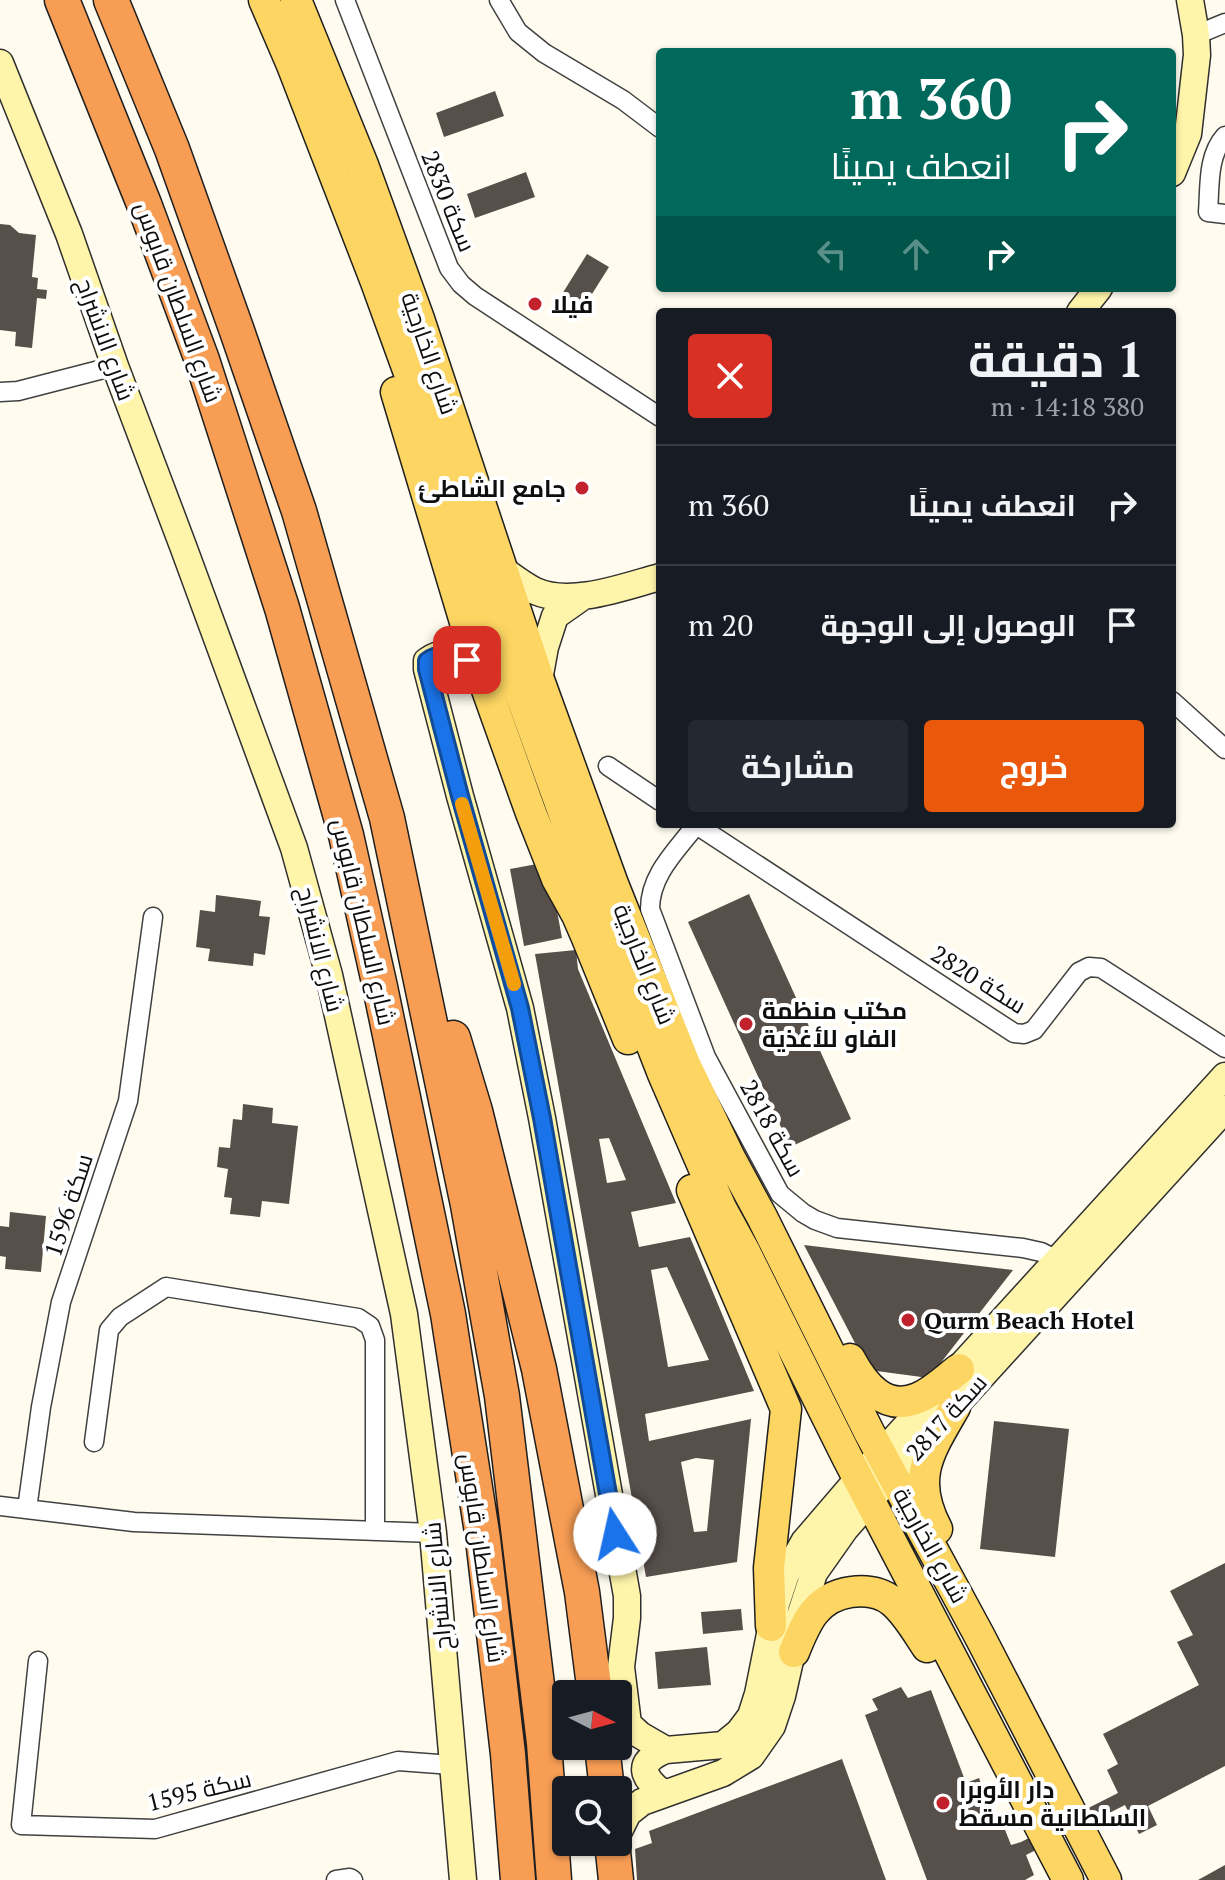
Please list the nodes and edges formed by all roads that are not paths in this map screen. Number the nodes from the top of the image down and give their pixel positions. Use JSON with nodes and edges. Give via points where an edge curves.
{"nodes":[{"id":1,"x":62,"y":0,"type":"edge"},
{"id":2,"x":111,"y":0,"type":"edge"},
{"id":3,"x":264,"y":0,"type":"edge"},
{"id":4,"x":296,"y":0,"type":"edge"},
{"id":5,"x":345,"y":0,"type":"edge"},
{"id":6,"x":499,"y":0,"type":"edge"},
{"id":7,"x":1190,"y":0,"type":"edge"},
{"id":8,"x":1225,"y":23,"type":"edge"},
{"id":9,"x":1196,"y":35,"type":"junction"},
{"id":10,"x":0,"y":63,"type":"edge"},
{"id":11,"x":656,"y":125,"type":"edge"},
{"id":12,"x":1225,"y":136,"type":"edge"},
{"id":13,"x":1176,"y":163,"type":"edge"},
{"id":14,"x":340,"y":188,"type":"junction"},
{"id":15,"x":1225,"y":214,"type":"edge"},
{"id":16,"x":1096,"y":292,"type":"edge"},
{"id":17,"x":1083,"y":308,"type":"edge"},
{"id":18,"x":115,"y":366,"type":"junction"},
{"id":19,"x":0,"y":392,"type":"edge"},
{"id":20,"x":656,"y":414,"type":"edge"},
{"id":21,"x":503,"y":570,"type":"junction"},
{"id":22,"x":656,"y":578,"type":"edge"},
{"id":23,"x":582,"y":597,"type":"junction"},
{"id":24,"x":482,"y":675,"type":"junction"},
{"id":25,"x":539,"y":680,"type":"junction"},
{"id":26,"x":1176,"y":705,"type":"edge"},
{"id":27,"x":1225,"y":749,"type":"edge"},
{"id":28,"x":510,"y":753,"type":"junction"},
{"id":29,"x":608,"y":766,"type":"dead end"},
{"id":30,"x":656,"y":798,"type":"edge"},
{"id":31,"x":387,"y":818,"type":"junction"},
{"id":32,"x":694,"y":828,"type":"edge"},
{"id":33,"x":701,"y":828,"type":"edge"},
{"id":34,"x":591,"y":889,"type":"junction"},
{"id":35,"x":153,"y":917,"type":"dead end"},
{"id":36,"x":1225,"y":1048,"type":"edge"},
{"id":37,"x":1225,"y":1076,"type":"edge"},
{"id":38,"x":1225,"y":1109,"type":"edge"},
{"id":39,"x":762,"y":1217,"type":"junction"},
{"id":40,"x":1057,"y":1260,"type":"junction"},
{"id":41,"x":959,"y":1369,"type":"junction"},
{"id":42,"x":955,"y":1407,"type":"junction"},
{"id":43,"x":94,"y":1442,"type":"dead end"},
{"id":44,"x":887,"y":1465,"type":"junction"},
{"id":45,"x":864,"y":1490,"type":"junction"},
{"id":46,"x":0,"y":1506,"type":"edge"},
{"id":47,"x":27,"y":1509,"type":"junction"},
{"id":48,"x":375,"y":1531,"type":"junction"},
{"id":49,"x":433,"y":1533,"type":"junction"},
{"id":50,"x":582,"y":1592,"type":"junction"},
{"id":51,"x":771,"y":1626,"type":"junction"},
{"id":52,"x":979,"y":1635,"type":"junction"},
{"id":53,"x":794,"y":1652,"type":"junction"},
{"id":54,"x":38,"y":1661,"type":"dead end"},
{"id":55,"x":593,"y":1680,"type":"edge"},
{"id":56,"x":607,"y":1680,"type":"edge"},
{"id":57,"x":622,"y":1680,"type":"edge"},
{"id":58,"x":632,"y":1726,"type":"edge"},
{"id":59,"x":666,"y":1750,"type":"junction"},
{"id":60,"x":452,"y":1765,"type":"junction"},
{"id":61,"x":1011,"y":1773,"type":"junction"},
{"id":62,"x":664,"y":1794,"type":"junction"},
{"id":63,"x":632,"y":1810,"type":"edge"},
{"id":64,"x":336,"y":1880,"type":"edge"},
{"id":65,"x":353,"y":1880,"type":"edge"},
{"id":66,"x":463,"y":1880,"type":"edge"},
{"id":67,"x":518,"y":1880,"type":"edge"},
{"id":68,"x":554,"y":1880,"type":"edge"},
{"id":69,"x":1068,"y":1880,"type":"edge"},
{"id":70,"x":1106,"y":1880,"type":"edge"}],
"edges":[{"from":1,"to":67,"type":"highway","name":"شارع السلطان قابوس","via":[[202,360],[282,608],[346,835],[448,1314],[483,1539]]},
{"from":2,"to":31,"type":"highway","name":"شارع السلطان قابوس","via":[[172,149],[294,496]]},
{"from":3,"to":14,"type":"main road","name":"شارع الخارجية"},
{"from":4,"to":21,"type":"main road","name":"شارع الخارجية","via":[[414,305]]},
{"from":5,"to":20,"type":"street","name":"سكة 2830","via":[[449,268],[461,284]]},
{"from":6,"to":11,"type":"street","via":[[526,39]]},
{"from":7,"to":9,"type":"street"},
{"from":8,"to":9,"type":"street"},
{"from":9,"to":13,"type":"street","via":[[1188,134]]},
{"from":10,"to":18,"type":"street","name":"شارع الانشراح"},
{"from":12,"to":15,"type":"street","via":[[1211,165],[1208,212]]},
{"from":14,"to":24,"type":"main road","via":[[338,214]]},
{"from":14,"to":34,"type":"main road","name":"شارع الخارجية"},
{"from":16,"to":17,"type":"street"},
{"from":18,"to":19,"type":"street"},
{"from":18,"to":49,"type":"street","name":"شارع الانشراح","via":[[294,848],[329,975],[404,1314]]},
{"from":21,"to":23,"type":"street","via":[[537,592]]},
{"from":21,"to":25,"type":"main road","name":"شارع الخارجية"},
{"from":22,"to":23,"type":"street"},
{"from":23,"to":25,"type":"street","via":[[555,616]]},
{"from":24,"to":28,"type":"main road"},
{"from":24,"to":57,"type":"street","via":[[454,656],[427,661],[520,1008],[542,1118],[627,1596]]},
{"from":25,"to":39,"type":"main road","name":"شارع الخارجية","via":[[685,1064]]},
{"from":26,"to":27,"type":"street"},
{"from":28,"to":34,"type":"main road","via":[[541,798],[575,873]]},
{"from":28,"to":51,"type":"main road","via":[[557,879],[587,938],[786,1409],[769,1568]]},
{"from":29,"to":30,"type":"street"},
{"from":31,"to":50,"type":"highway","via":[[479,1126],[539,1369]]},
{"from":31,"to":68,"type":"highway","name":"شارع السلطان قابوس","via":[[502,1396],[544,1743]]},
{"from":32,"to":40,"type":"street","name":"سكة 2818","via":[[655,879],[650,909],[706,1057],[780,1194],[803,1213],[837,1228],[1023,1248]]},
{"from":33,"to":36,"type":"street","name":"سكة 2820","via":[[1014,1033],[1034,1030],[1079,972],[1089,967],[1101,968]]},
{"from":34,"to":45,"type":"main road","name":"شارع الخارجية","via":[[721,1208]]},
{"from":35,"to":47,"type":"street","name":"سكة 1596","via":[[128,1101],[61,1302]]},
{"from":37,"to":40,"type":"street","name":"سكة 2817"},
{"from":38,"to":42,"type":"street","name":"سكة 2817"},
{"from":39,"to":41,"type":"main road","via":[[795,1258],[859,1376],[873,1392],[902,1402],[918,1398]]},
{"from":39,"to":44,"type":"main road","name":"شارع الخارجية"},
{"from":40,"to":41,"type":"street","name":"سكة 2817"},
{"from":41,"to":44,"type":"street","name":"سكة 2817"},
{"from":42,"to":44,"type":"street","name":"سكة 2817"},
{"from":42,"to":52,"type":"main road","via":[[929,1452],[923,1494]]},
{"from":43,"to":48,"type":"street","via":[[109,1330],[166,1287],[358,1318],[370,1326],[375,1340]]},
{"from":44,"to":45,"type":"street","name":"سكة 2817"},
{"from":44,"to":52,"type":"main road","name":"شارع الخارجية"},
{"from":45,"to":51,"type":"street","name":"سكة 2817","via":[[804,1542],[786,1574]]},
{"from":45,"to":53,"type":"street","name":"سكة 2817","via":[[814,1573]]},
{"from":45,"to":61,"type":"main road","name":"شارع الخارجية"},
{"from":46,"to":47,"type":"street"},
{"from":47,"to":48,"type":"street","via":[[134,1522]]},
{"from":48,"to":49,"type":"street"},
{"from":49,"to":60,"type":"street","name":"شارع الانشراح"},
{"from":50,"to":55,"type":"highway"},
{"from":50,"to":56,"type":"street"},
{"from":51,"to":59,"type":"street","name":"سكة 2817","via":[[758,1694],[739,1732],[723,1745]]},
{"from":52,"to":70,"type":"main road","name":"شارع الخارجية"},
{"from":53,"to":61,"type":"main road","via":[[805,1625],[832,1597],[859,1591],[886,1597],[909,1619]]},
{"from":53,"to":62,"type":"street","name":"سكة 2817","via":[[772,1726],[751,1756],[723,1773]]},
{"from":54,"to":60,"type":"street","name":"سكة 1595","via":[[21,1825],[155,1829],[398,1761]]},
{"from":58,"to":59,"type":"street"},
{"from":59,"to":62,"type":"street","via":[[654,1754],[645,1774]]},
{"from":60,"to":66,"type":"street","name":"شارع الانشراح"},
{"from":61,"to":69,"type":"main road","name":"شارع الخارجية"},
{"from":62,"to":63,"type":"street","name":"سكة 2817"},
{"from":64,"to":65,"type":"street"}]}
